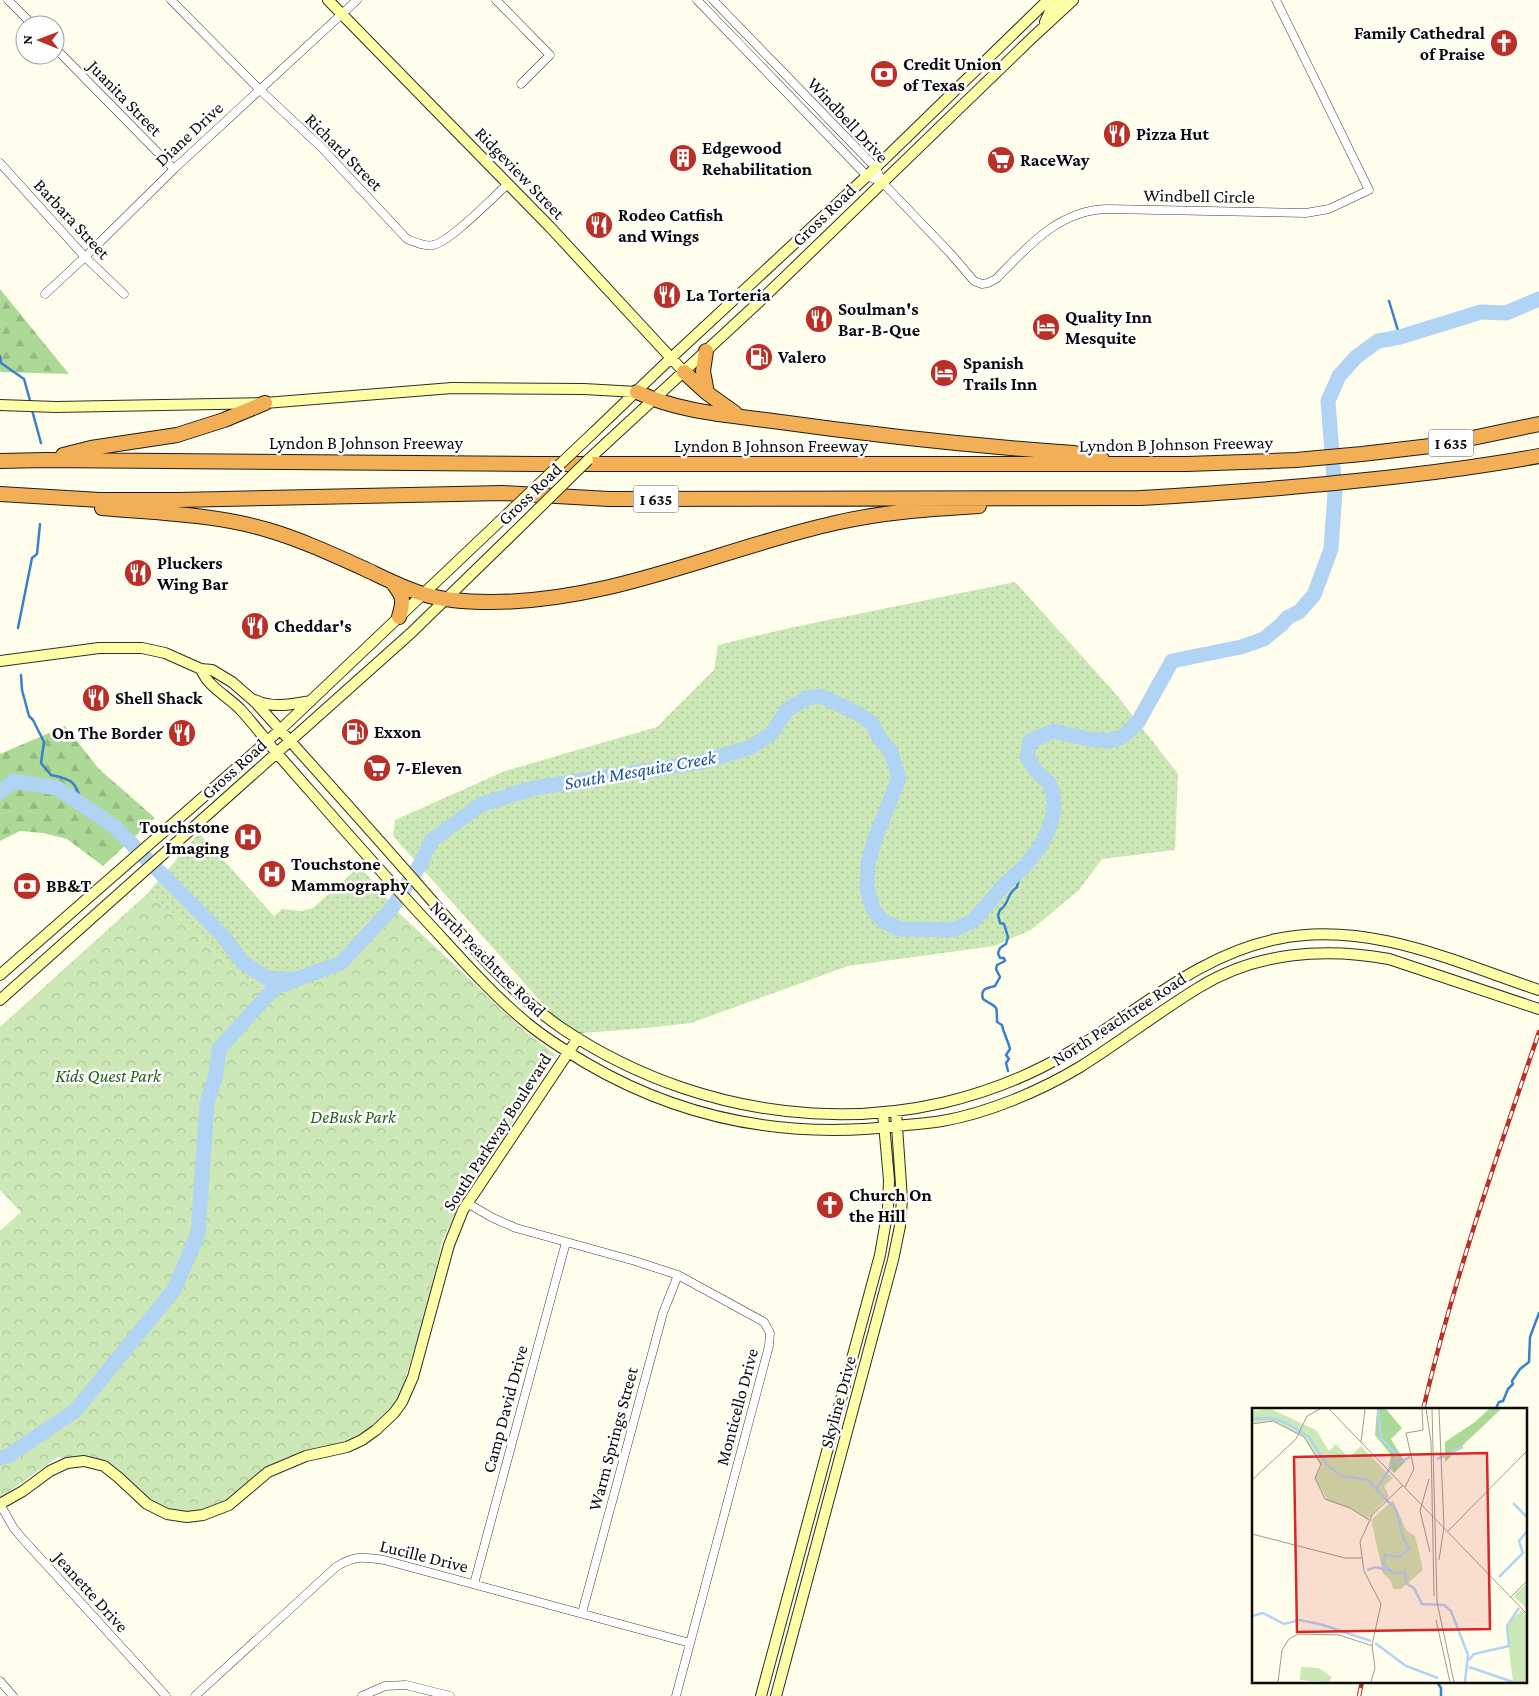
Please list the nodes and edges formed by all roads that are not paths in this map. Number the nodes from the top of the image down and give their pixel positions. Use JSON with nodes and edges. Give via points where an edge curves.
{"nodes":[{"id":1,"x":8,"y":0,"type":"edge"},
{"id":2,"x":171,"y":0,"type":"edge"},
{"id":3,"x":328,"y":0,"type":"edge"},
{"id":4,"x":357,"y":0,"type":"edge"},
{"id":5,"x":496,"y":0,"type":"edge"},
{"id":6,"x":696,"y":0,"type":"edge"},
{"id":7,"x":713,"y":0,"type":"edge"},
{"id":8,"x":1048,"y":0,"type":"edge"},
{"id":9,"x":1060,"y":0,"type":"edge"},
{"id":10,"x":1073,"y":0,"type":"edge"},
{"id":11,"x":1276,"y":0,"type":"edge"},
{"id":12,"x":342,"y":14,"type":"junction"},
{"id":13,"x":23,"y":15,"type":"edge"},
{"id":14,"x":1042,"y":28,"type":"junction"},
{"id":15,"x":65,"y":58,"type":"edge"},
{"id":16,"x":521,"y":84,"type":"dead end"},
{"id":17,"x":259,"y":89,"type":"junction"},
{"id":18,"x":0,"y":163,"type":"edge"},
{"id":19,"x":876,"y":168,"type":"junction"},
{"id":20,"x":174,"y":169,"type":"junction"},
{"id":21,"x":867,"y":176,"type":"junction"},
{"id":22,"x":882,"y":182,"type":"junction"},
{"id":23,"x":508,"y":184,"type":"junction"},
{"id":24,"x":785,"y":252,"type":"junction"},
{"id":25,"x":85,"y":257,"type":"junction"},
{"id":26,"x":796,"y":265,"type":"junction"},
{"id":27,"x":45,"y":294,"type":"dead end"},
{"id":28,"x":124,"y":294,"type":"dead end"},
{"id":29,"x":706,"y":351,"type":"junction"},
{"id":30,"x":671,"y":358,"type":"junction"},
{"id":31,"x":684,"y":372,"type":"junction"},
{"id":32,"x":637,"y":392,"type":"junction"},
{"id":33,"x":707,"y":393,"type":"junction"},
{"id":34,"x":653,"y":400,"type":"junction"},
{"id":35,"x":265,"y":403,"type":"junction"},
{"id":36,"x":0,"y":406,"type":"edge"},
{"id":37,"x":740,"y":416,"type":"junction"},
{"id":38,"x":1539,"y":424,"type":"edge"},
{"id":39,"x":1539,"y":456,"type":"edge"},
{"id":40,"x":45,"y":460,"type":"junction"},
{"id":41,"x":0,"y":461,"type":"edge"},
{"id":42,"x":1130,"y":464,"type":"junction"},
{"id":43,"x":15,"y":493,"type":"junction"},
{"id":44,"x":0,"y":494,"type":"edge"},
{"id":45,"x":1140,"y":498,"type":"junction"},
{"id":46,"x":392,"y":582,"type":"junction"},
{"id":47,"x":424,"y":594,"type":"junction"},
{"id":48,"x":446,"y":599,"type":"junction"},
{"id":49,"x":399,"y":617,"type":"junction"},
{"id":50,"x":368,"y":647,"type":"junction"},
{"id":51,"x":380,"y":660,"type":"junction"},
{"id":52,"x":0,"y":661,"type":"edge"},
{"id":53,"x":201,"y":669,"type":"junction"},
{"id":54,"x":248,"y":695,"type":"junction"},
{"id":55,"x":311,"y":700,"type":"junction"},
{"id":56,"x":280,"y":729,"type":"junction"},
{"id":57,"x":290,"y":740,"type":"junction"},
{"id":58,"x":267,"y":741,"type":"junction"},
{"id":59,"x":276,"y":752,"type":"junction"},
{"id":60,"x":186,"y":811,"type":"junction"},
{"id":61,"x":197,"y":823,"type":"junction"},
{"id":62,"x":368,"y":829,"type":"junction"},
{"id":63,"x":354,"y":839,"type":"junction"},
{"id":64,"x":84,"y":901,"type":"junction"},
{"id":65,"x":94,"y":916,"type":"junction"},
{"id":66,"x":29,"y":950,"type":"junction"},
{"id":67,"x":41,"y":963,"type":"junction"},
{"id":68,"x":0,"y":975,"type":"edge"},
{"id":69,"x":1539,"y":990,"type":"edge"},
{"id":70,"x":0,"y":1000,"type":"edge"},
{"id":71,"x":1539,"y":1010,"type":"edge"},
{"id":72,"x":578,"y":1038,"type":"junction"},
{"id":73,"x":568,"y":1052,"type":"junction"},
{"id":74,"x":1069,"y":1053,"type":"junction"},
{"id":75,"x":1078,"y":1068,"type":"junction"},
{"id":76,"x":896,"y":1112,"type":"junction"},
{"id":77,"x":883,"y":1113,"type":"junction"},
{"id":78,"x":897,"y":1127,"type":"junction"},
{"id":79,"x":885,"y":1128,"type":"junction"},
{"id":80,"x":468,"y":1203,"type":"junction"},
{"id":81,"x":566,"y":1242,"type":"junction"},
{"id":82,"x":678,"y":1275,"type":"junction"},
{"id":83,"x":815,"y":1495,"type":"junction"},
{"id":84,"x":829,"y":1498,"type":"junction"},
{"id":85,"x":0,"y":1504,"type":"edge"},
{"id":86,"x":474,"y":1584,"type":"junction"},
{"id":87,"x":582,"y":1613,"type":"junction"},
{"id":88,"x":690,"y":1643,"type":"junction"},
{"id":89,"x":0,"y":1681,"type":"edge"},
{"id":90,"x":13,"y":1696,"type":"edge"},
{"id":91,"x":166,"y":1696,"type":"edge"},
{"id":92,"x":195,"y":1696,"type":"edge"},
{"id":93,"x":362,"y":1696,"type":"edge"},
{"id":94,"x":450,"y":1696,"type":"edge"},
{"id":95,"x":676,"y":1696,"type":"edge"},
{"id":96,"x":761,"y":1696,"type":"edge"},
{"id":97,"x":776,"y":1696,"type":"edge"}],
"edges":[{"from":1,"to":13,"type":"street"},
{"from":2,"to":17,"type":"street","name":"Richard Street"},
{"from":3,"to":12,"type":"main road","name":"Ridgeview Street"},
{"from":4,"to":12,"type":"street","name":"Diane Drive"},
{"from":5,"to":16,"type":"street","via":[[550,55]]},
{"from":6,"to":21,"type":"street","name":"Windbell Drive"},
{"from":7,"to":19,"type":"street","name":"Windbell Drive"},
{"from":8,"to":19,"type":"main road","name":"Gross Road"},
{"from":9,"to":14,"type":"main road"},
{"from":10,"to":14,"type":"main road","name":"Gross Road"},
{"from":11,"to":22,"type":"street","name":"Windbell Circle","via":[[1368,190],[1337,206],[1306,213],[1107,209],[1084,212],[1052,227],[996,279],[982,284],[974,280]]},
{"from":12,"to":17,"type":"street","name":"Diane Drive"},
{"from":12,"to":23,"type":"main road","name":"Ridgeview Street"},
{"from":14,"to":22,"type":"main road","name":"Gross Road"},
{"from":15,"to":20,"type":"street","name":"Juanita Street"},
{"from":17,"to":20,"type":"street","name":"Diane Drive"},
{"from":17,"to":23,"type":"street","name":"Richard Street","via":[[321,147],[408,239],[434,245],[453,234]]},
{"from":18,"to":25,"type":"street","name":"Barbara Street"},
{"from":19,"to":21,"type":"main road","name":"Gross Road"},
{"from":19,"to":22,"type":"street","name":"Windbell Drive"},
{"from":20,"to":25,"type":"street","name":"Diane Drive"},
{"from":21,"to":22,"type":"street","name":"Windbell Drive"},
{"from":21,"to":24,"type":"main road","name":"Gross Road"},
{"from":22,"to":26,"type":"main road","name":"Gross Road"},
{"from":23,"to":30,"type":"main road","name":"Ridgeview Street"},
{"from":24,"to":26,"type":"main road"},
{"from":24,"to":30,"type":"main road","name":"Gross Road"},
{"from":25,"to":27,"type":"street","name":"Diane Drive"},
{"from":25,"to":28,"type":"street","name":"Barbara Street"},
{"from":26,"to":29,"type":"main road","name":"Gross Road"},
{"from":29,"to":31,"type":"main road","name":"Gross Road"},
{"from":29,"to":33,"type":"highway","via":[[703,372]]},
{"from":30,"to":31,"type":"main road","name":"Ridgeview Street"},
{"from":30,"to":32,"type":"main road","name":"Gross Road"},
{"from":31,"to":33,"type":"highway"},
{"from":31,"to":34,"type":"main road","name":"Gross Road"},
{"from":32,"to":34,"type":"highway"},
{"from":32,"to":35,"type":"main road","via":[[452,388]]},
{"from":32,"to":47,"type":"main road","name":"Gross Road","bridge":true},
{"from":33,"to":37,"type":"highway"},
{"from":34,"to":37,"type":"highway"},
{"from":34,"to":48,"type":"main road","name":"Gross Road","bridge":true},
{"from":35,"to":36,"type":"main road"},
{"from":35,"to":40,"type":"highway","via":[[177,435],[91,448]]},
{"from":37,"to":42,"type":"highway","via":[[829,429],[1074,453]]},
{"from":38,"to":42,"type":"highway","name":"Lyndon B Johnson Freeway","number":"I 635","via":[[1439,445],[1362,454],[1296,460]]},
{"from":39,"to":45,"type":"highway","number":"I 635","via":[[1364,481]]},
{"from":40,"to":41,"type":"highway","name":"Lyndon B Johnson Freeway","number":"I 635"},
{"from":40,"to":42,"type":"highway","name":"Lyndon B Johnson Freeway","number":"I 635"},
{"from":43,"to":44,"type":"highway","number":"I 635"},
{"from":43,"to":45,"type":"highway","number":"I 635","via":[[100,500],[503,493],[609,499]]},
{"from":43,"to":46,"type":"highway","via":[[97,508],[238,522],[303,542]]},
{"from":45,"to":48,"type":"highway","via":[[892,512],[807,530],[642,580],[577,594],[514,601]]},
{"from":46,"to":47,"type":"highway"},
{"from":46,"to":49,"type":"highway","via":[[401,594]]},
{"from":47,"to":48,"type":"highway"},
{"from":47,"to":49,"type":"main road","name":"Gross Road"},
{"from":48,"to":51,"type":"main road","name":"Gross Road"},
{"from":49,"to":50,"type":"main road","name":"Gross Road"},
{"from":50,"to":51,"type":"main road"},
{"from":50,"to":55,"type":"main road","name":"Gross Road"},
{"from":51,"to":57,"type":"main road","name":"Gross Road"},
{"from":52,"to":53,"type":"main road","name":"North Peachtree Road","via":[[130,647],[165,653]]},
{"from":53,"to":54,"type":"main road","name":"North Peachtree Road","via":[[212,670]]},
{"from":53,"to":58,"type":"main road","name":"North Peachtree Road","via":[[206,680],[239,708]]},
{"from":54,"to":55,"type":"main road","via":[[268,704],[287,706]]},
{"from":54,"to":56,"type":"main road","name":"North Peachtree Road"},
{"from":55,"to":56,"type":"main road","name":"Gross Road"},
{"from":56,"to":57,"type":"main road","name":"North Peachtree Road"},
{"from":56,"to":58,"type":"main road","name":"Gross Road"},
{"from":57,"to":59,"type":"main road","name":"Gross Road"},
{"from":57,"to":62,"type":"main road","name":"North Peachtree Road"},
{"from":58,"to":59,"type":"main road","name":"North Peachtree Road"},
{"from":58,"to":60,"type":"main road","name":"Gross Road"},
{"from":59,"to":61,"type":"main road","name":"Gross Road"},
{"from":59,"to":63,"type":"main road","name":"North Peachtree Road"},
{"from":60,"to":61,"type":"main road"},
{"from":60,"to":64,"type":"main road","name":"Gross Road"},
{"from":61,"to":65,"type":"main road","name":"Gross Road"},
{"from":62,"to":63,"type":"main road"},
{"from":62,"to":72,"type":"main road","name":"North Peachtree Road","via":[[480,956],[526,1001]]},
{"from":63,"to":73,"type":"main road","name":"North Peachtree Road","via":[[488,986],[521,1018]]},
{"from":64,"to":65,"type":"main road"},
{"from":64,"to":66,"type":"main road","name":"Gross Road"},
{"from":65,"to":67,"type":"main road","name":"Gross Road"},
{"from":66,"to":67,"type":"main road"},
{"from":66,"to":68,"type":"main road","name":"Gross Road"},
{"from":67,"to":70,"type":"main road","name":"Gross Road"},
{"from":69,"to":74,"type":"main road","name":"North Peachtree Road","via":[[1394,942],[1342,934],[1277,939],[1210,962]]},
{"from":71,"to":75,"type":"main road","name":"North Peachtree Road","via":[[1389,959],[1364,954],[1308,952],[1250,965],[1200,986]]},
{"from":72,"to":73,"type":"main road","name":"South Parkway Boulevard"},
{"from":72,"to":77,"type":"main road","name":"North Peachtree Road","via":[[641,1073],[730,1102],[803,1113]]},
{"from":73,"to":79,"type":"main road","name":"North Peachtree Road","via":[[638,1091],[729,1120],[832,1132]]},
{"from":73,"to":80,"type":"main road","name":"South Parkway Boulevard"},
{"from":74,"to":75,"type":"main road"},
{"from":74,"to":76,"type":"main road","name":"North Peachtree Road","via":[[1007,1083],[942,1103]]},
{"from":75,"to":78,"type":"main road","name":"North Peachtree Road","via":[[1011,1100],[944,1120]]},
{"from":76,"to":77,"type":"main road","name":"North Peachtree Road"},
{"from":76,"to":78,"type":"main road","name":"Skyline Drive"},
{"from":77,"to":79,"type":"main road","name":"Skyline Drive"},
{"from":78,"to":79,"type":"main road","name":"North Peachtree Road"},
{"from":78,"to":84,"type":"main road","name":"Skyline Drive","via":[[902,1199],[900,1226]]},
{"from":79,"to":83,"type":"main road","name":"Skyline Drive","via":[[890,1180],[884,1238]]},
{"from":80,"to":81,"type":"street","name":"Monticello Drive","via":[[511,1227]]},
{"from":80,"to":85,"type":"main road","name":"South Parkway Boulevard","via":[[448,1245],[413,1377],[402,1402],[362,1440],[306,1456],[268,1472],[229,1505],[187,1517],[167,1514],[147,1504],[104,1466],[84,1462],[67,1463],[50,1471]]},
{"from":81,"to":82,"type":"street","name":"Monticello Drive"},
{"from":81,"to":86,"type":"street","name":"Camp David Drive"},
{"from":82,"to":87,"type":"street","name":"Warm Springs Street","via":[[663,1313]]},
{"from":82,"to":88,"type":"street","name":"Monticello Drive","via":[[764,1322],[770,1333]]},
{"from":83,"to":84,"type":"main road"},
{"from":83,"to":96,"type":"main road","name":"Skyline Drive"},
{"from":84,"to":97,"type":"main road","name":"Skyline Drive"},
{"from":85,"to":91,"type":"street","name":"Jeanette Drive","via":[[21,1538]]},
{"from":86,"to":87,"type":"street","name":"Lucille Drive"},
{"from":86,"to":92,"type":"street","name":"Lucille Drive","via":[[384,1560],[360,1556],[348,1560],[336,1567]]},
{"from":87,"to":88,"type":"street","name":"Lucille Drive"},
{"from":88,"to":95,"type":"street","name":"Monticello Drive"},
{"from":89,"to":90,"type":"street"},
{"from":93,"to":94,"type":"street","via":[[385,1686],[406,1685]]}]}
